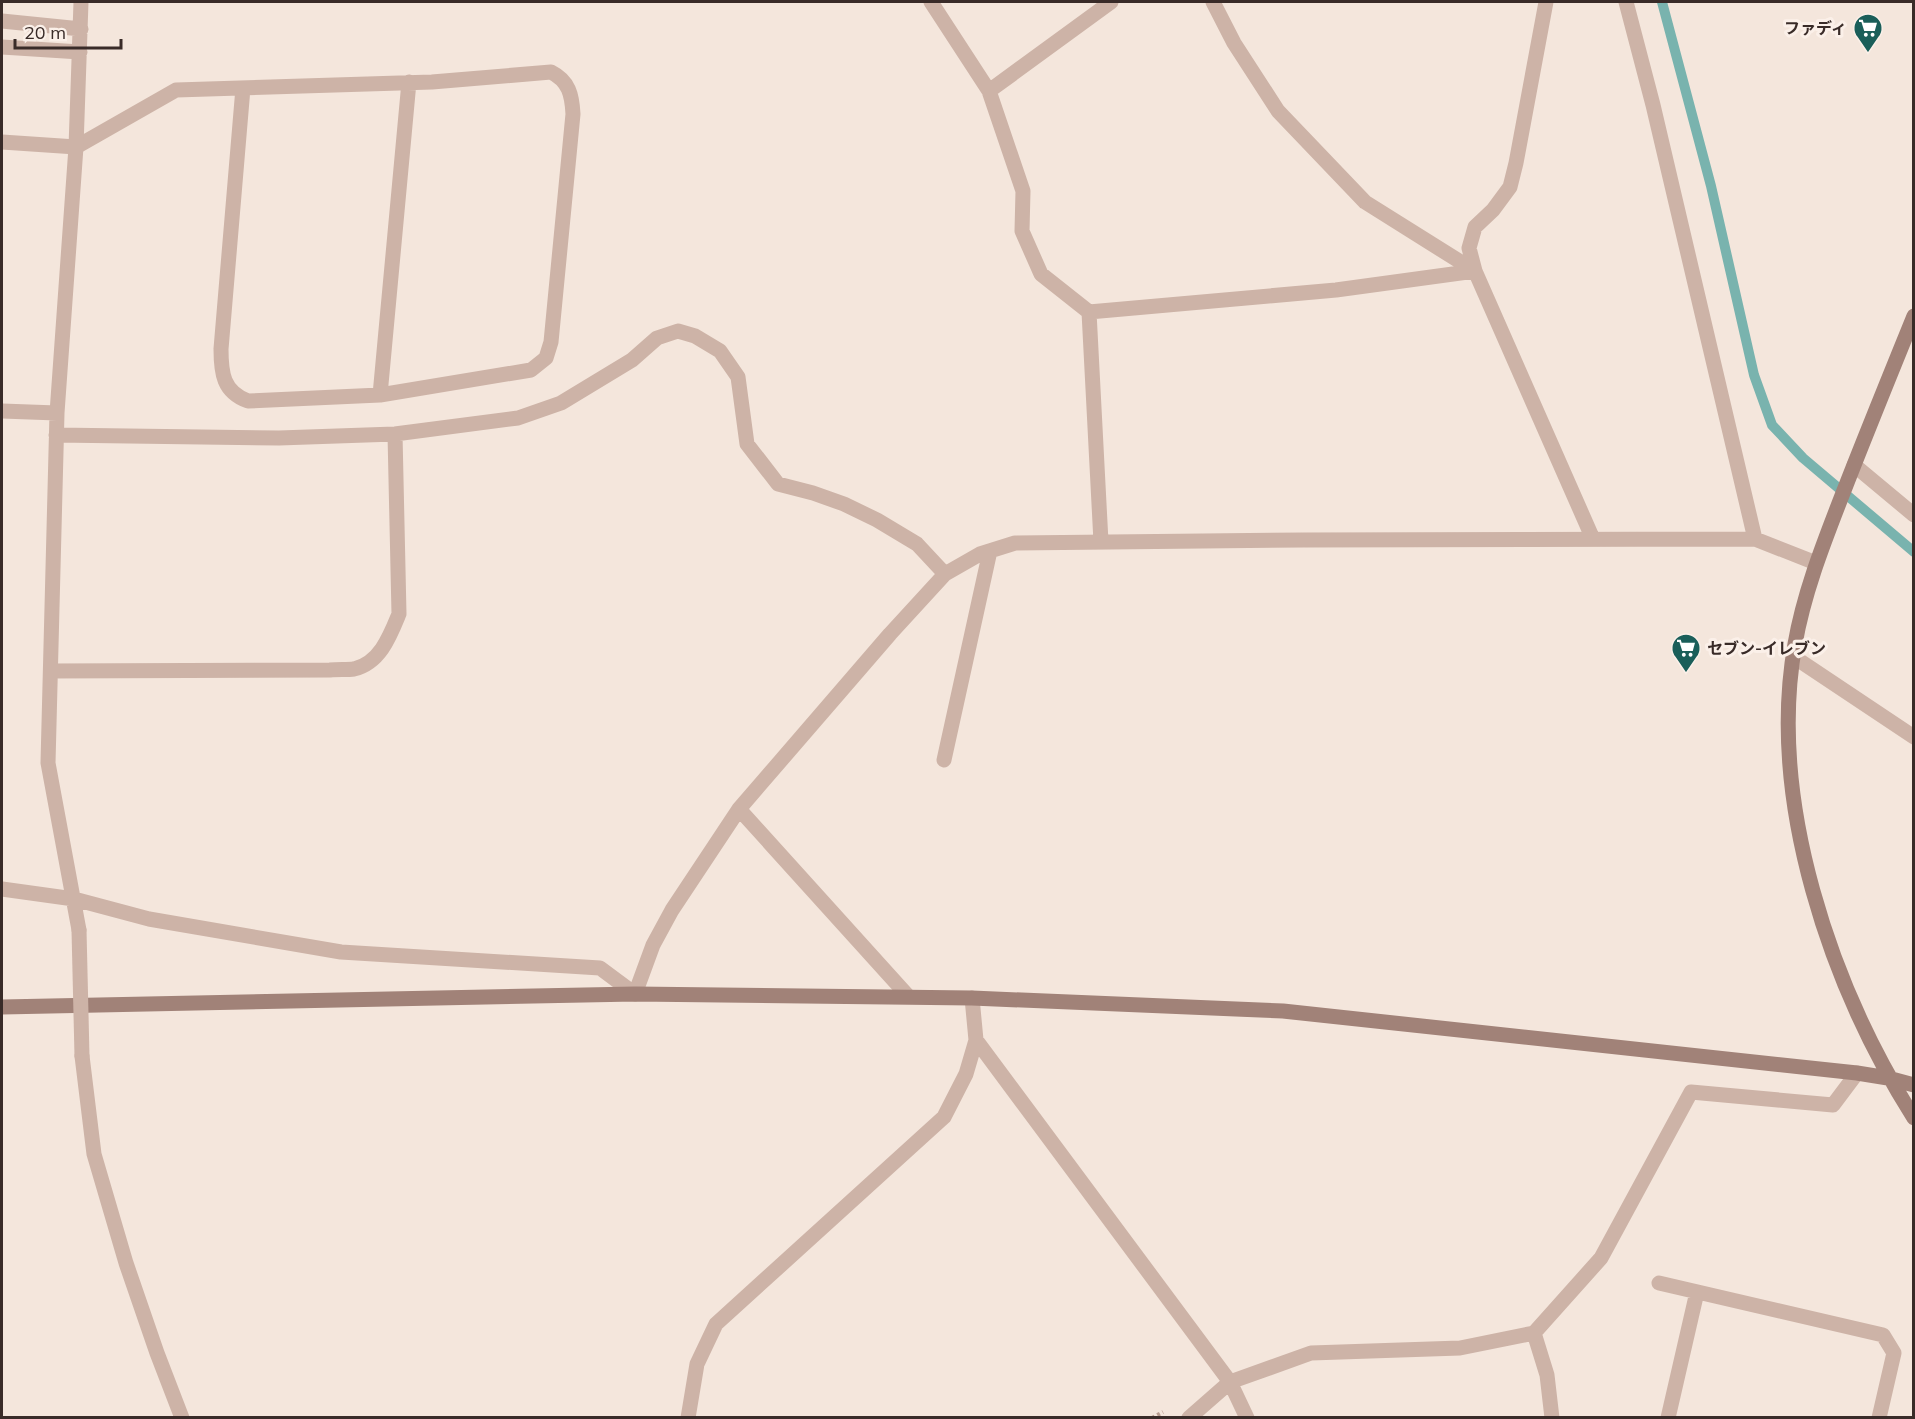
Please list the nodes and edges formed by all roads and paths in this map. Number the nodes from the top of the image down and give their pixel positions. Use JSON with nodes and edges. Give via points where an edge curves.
{"nodes":[{"id":1,"x":81,"y":2,"type":"edge"},
{"id":2,"x":931,"y":2,"type":"edge"},
{"id":3,"x":1111,"y":2,"type":"edge"},
{"id":4,"x":1213,"y":2,"type":"edge"},
{"id":5,"x":1546,"y":2,"type":"edge"},
{"id":6,"x":1626,"y":2,"type":"edge"},
{"id":7,"x":2,"y":21,"type":"edge"},
{"id":8,"x":81,"y":29,"type":"junction"},
{"id":9,"x":2,"y":47,"type":"edge"},
{"id":10,"x":80,"y":52,"type":"junction"},
{"id":11,"x":409,"y":82,"type":"junction"},
{"id":12,"x":243,"y":88,"type":"junction"},
{"id":13,"x":989,"y":91,"type":"junction"},
{"id":14,"x":2,"y":142,"type":"edge"},
{"id":15,"x":76,"y":147,"type":"junction"},
{"id":16,"x":1475,"y":271,"type":"junction"},
{"id":17,"x":1089,"y":312,"type":"junction"},
{"id":18,"x":1914,"y":316,"type":"edge"},
{"id":19,"x":380,"y":395,"type":"junction"},
{"id":20,"x":2,"y":411,"type":"edge"},
{"id":21,"x":57,"y":413,"type":"junction"},
{"id":22,"x":394,"y":434,"type":"junction"},
{"id":23,"x":56,"y":435,"type":"junction"},
{"id":24,"x":1854,"y":465,"type":"junction"},
{"id":25,"x":1914,"y":515,"type":"edge"},
{"id":26,"x":1593,"y":539,"type":"junction"},
{"id":27,"x":1755,"y":539,"type":"junction"},
{"id":28,"x":1101,"y":542,"type":"junction"},
{"id":29,"x":990,"y":551,"type":"junction"},
{"id":30,"x":1816,"y":563,"type":"junction"},
{"id":31,"x":945,"y":574,"type":"junction"},
{"id":32,"x":1794,"y":657,"type":"junction"},
{"id":33,"x":51,"y":671,"type":"junction"},
{"id":34,"x":1914,"y":737,"type":"edge"},
{"id":35,"x":944,"y":760,"type":"dead end"},
{"id":36,"x":738,"y":809,"type":"junction"},
{"id":37,"x":2,"y":889,"type":"edge"},
{"id":38,"x":74,"y":899,"type":"junction"},
{"id":39,"x":635,"y":994,"type":"junction"},
{"id":40,"x":908,"y":996,"type":"junction"},
{"id":41,"x":972,"y":998,"type":"junction"},
{"id":42,"x":2,"y":1007,"type":"edge"},
{"id":43,"x":976,"y":1040,"type":"junction"},
{"id":44,"x":1857,"y":1073,"type":"junction"},
{"id":45,"x":1888,"y":1078,"type":"junction"},
{"id":46,"x":1914,"y":1085,"type":"edge"},
{"id":47,"x":1914,"y":1118,"type":"edge"},
{"id":48,"x":1659,"y":1283,"type":"dead end"},
{"id":49,"x":1696,"y":1292,"type":"junction"},
{"id":50,"x":1534,"y":1333,"type":"junction"},
{"id":51,"x":1230,"y":1382,"type":"junction"},
{"id":52,"x":182,"y":1418,"type":"edge"},
{"id":53,"x":688,"y":1418,"type":"edge"},
{"id":54,"x":1189,"y":1418,"type":"edge"},
{"id":55,"x":1247,"y":1418,"type":"edge"},
{"id":56,"x":1552,"y":1418,"type":"edge"},
{"id":57,"x":1668,"y":1418,"type":"edge"},
{"id":58,"x":1879,"y":1418,"type":"edge"}],
"edges":[{"from":1,"to":8,"type":"street"},
{"from":2,"to":13,"type":"street"},
{"from":3,"to":13,"type":"street"},
{"from":4,"to":16,"type":"street","via":[[1278,111],[1365,202]]},
{"from":5,"to":16,"type":"street","via":[[1510,187],[1475,227],[1469,248]]},
{"from":6,"to":27,"type":"street"},
{"from":7,"to":8,"type":"street"},
{"from":8,"to":10,"type":"street"},
{"from":9,"to":10,"type":"street"},
{"from":10,"to":15,"type":"street"},
{"from":11,"to":12,"type":"street"},
{"from":11,"to":19,"type":"street"},
{"from":11,"to":19,"type":"street","via":[[551,72],[562,77],[572,94],[573,114],[551,342],[546,358],[531,370]]},
{"from":12,"to":15,"type":"street","via":[[176,90]]},
{"from":12,"to":19,"type":"street","via":[[221,349],[221,367],[228,388],[236,397],[248,401]]},
{"from":13,"to":17,"type":"street","via":[[1023,191],[1022,231],[1041,274]]},
{"from":14,"to":15,"type":"street"},
{"from":15,"to":21,"type":"street"},
{"from":16,"to":17,"type":"street","via":[[1336,290]]},
{"from":16,"to":26,"type":"street"},
{"from":17,"to":28,"type":"street"},
{"from":18,"to":24,"type":"street"},
{"from":20,"to":21,"type":"street"},
{"from":21,"to":23,"type":"street"},
{"from":22,"to":23,"type":"street","via":[[279,438]]},
{"from":22,"to":31,"type":"street","via":[[518,418],[561,403],[632,360],[657,338],[678,331],[720,351],[738,377],[747,444],[778,484],[844,504],[877,520],[917,544]]},
{"from":22,"to":33,"type":"street","via":[[399,614],[388,641],[371,661],[354,669]]},
{"from":23,"to":33,"type":"street"},
{"from":24,"to":25,"type":"street"},
{"from":24,"to":30,"type":"street"},
{"from":26,"to":27,"type":"street"},
{"from":26,"to":28,"type":"street"},
{"from":27,"to":30,"type":"street"},
{"from":28,"to":29,"type":"street","via":[[1015,543]]},
{"from":29,"to":31,"type":"street"},
{"from":29,"to":35,"type":"street"},
{"from":30,"to":32,"type":"street"},
{"from":31,"to":36,"type":"street"},
{"from":32,"to":34,"type":"street"},
{"from":32,"to":45,"type":"street","via":[[1787,725],[1796,817],[1811,885],[1858,1018]]},
{"from":33,"to":38,"type":"street","via":[[48,763]]},
{"from":36,"to":39,"type":"street","via":[[672,910],[653,945]]},
{"from":36,"to":40,"type":"street"},
{"from":37,"to":38,"type":"street"},
{"from":38,"to":39,"type":"street","via":[[149,919],[341,952],[600,968]]},
{"from":38,"to":52,"type":"street","bridge":true,"via":[[79,930],[82,1056],[94,1154],[126,1263]]},
{"from":39,"to":40,"type":"street"},
{"from":39,"to":42,"type":"street"},
{"from":40,"to":41,"type":"street"},
{"from":41,"to":43,"type":"street"},
{"from":41,"to":44,"type":"street","via":[[1283,1011]]},
{"from":43,"to":51,"type":"street"},
{"from":43,"to":53,"type":"street","via":[[966,1074],[944,1117],[716,1324],[697,1364]]},
{"from":44,"to":45,"type":"street"},
{"from":44,"to":50,"type":"street","via":[[1833,1105],[1692,1092],[1601,1258]]},
{"from":45,"to":46,"type":"street"},
{"from":45,"to":47,"type":"street"},
{"from":48,"to":49,"type":"street"},
{"from":49,"to":57,"type":"street"},
{"from":49,"to":58,"type":"street","via":[[1883,1335],[1894,1353]]},
{"from":50,"to":51,"type":"street","via":[[1460,1348],[1311,1353]]},
{"from":50,"to":56,"type":"street","via":[[1547,1375]]},
{"from":51,"to":54,"type":"street"},
{"from":51,"to":55,"type":"street"}]}
